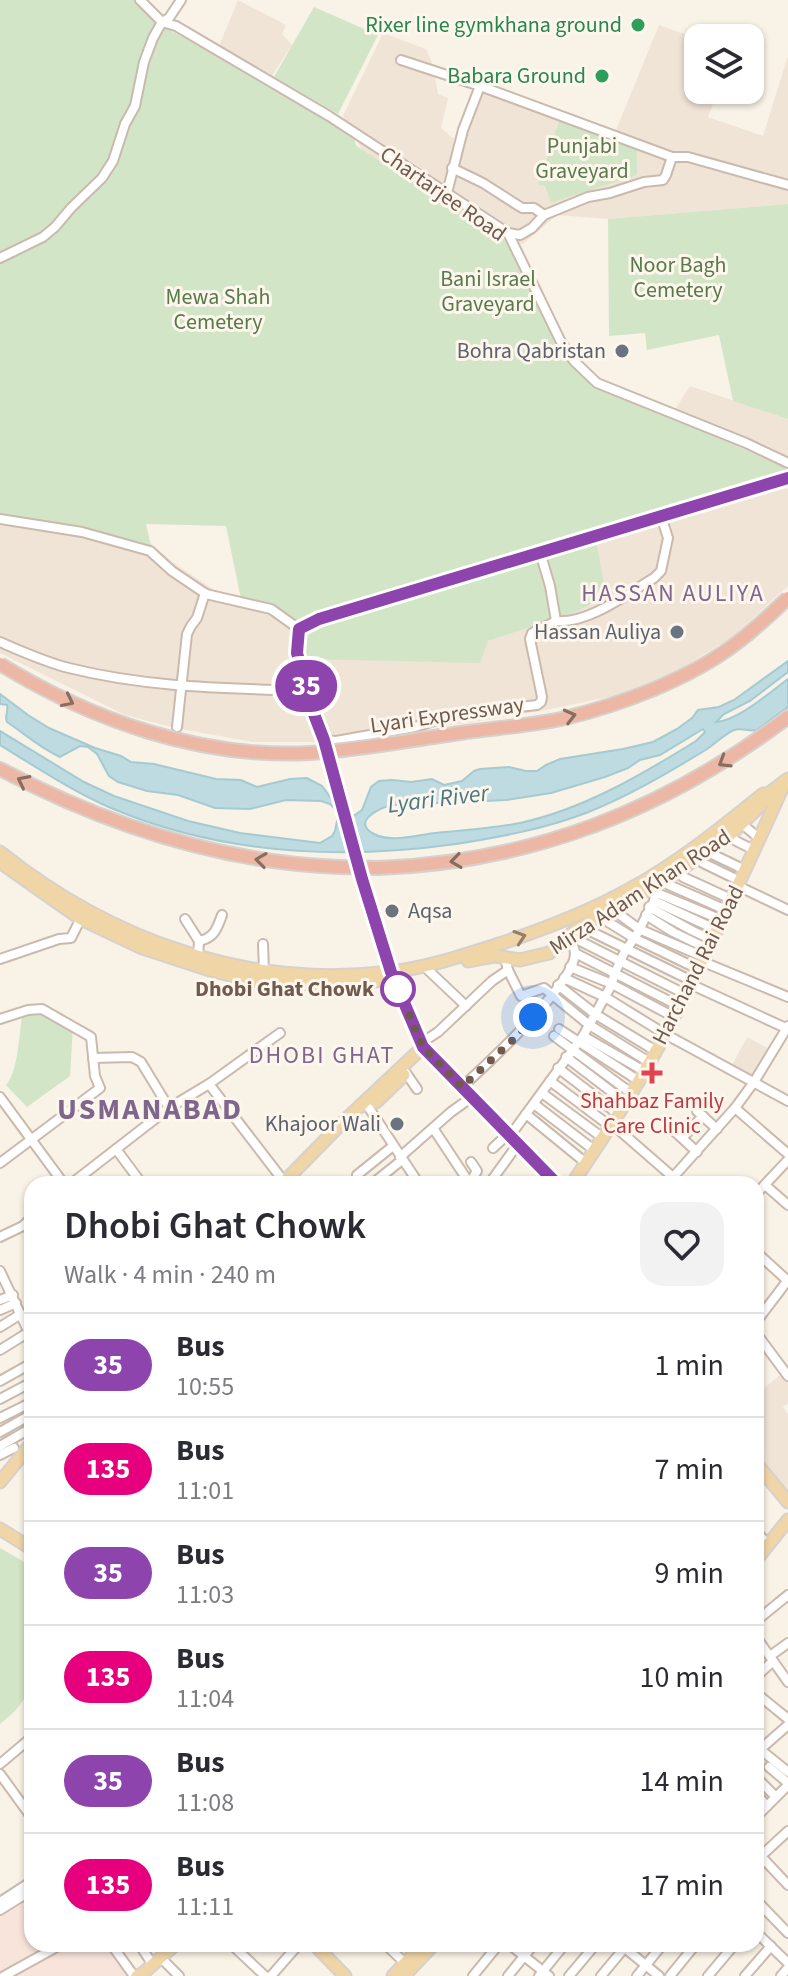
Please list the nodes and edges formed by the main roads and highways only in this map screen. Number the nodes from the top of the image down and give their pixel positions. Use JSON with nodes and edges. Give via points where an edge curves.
{"nodes":[{"id":1,"x":788,"y":478,"type":"edge"},
{"id":2,"x":788,"y":598,"type":"edge"},
{"id":3,"x":0,"y":664,"type":"edge"},
{"id":4,"x":788,"y":717,"type":"edge"},
{"id":5,"x":0,"y":769,"type":"edge"},
{"id":6,"x":787,"y":780,"type":"edge"},
{"id":7,"x":768,"y":794,"type":"junction"},
{"id":8,"x":0,"y":852,"type":"edge"},
{"id":9,"x":0,"y":862,"type":"edge"},
{"id":10,"x":83,"y":915,"type":"junction"},
{"id":11,"x":198,"y":962,"type":"junction"},
{"id":12,"x":392,"y":976,"type":"junction"},
{"id":13,"x":424,"y":1048,"type":"junction"},
{"id":14,"x":292,"y":1176,"type":"edge"},
{"id":15,"x":294,"y":1176,"type":"edge"},
{"id":16,"x":549,"y":1176,"type":"edge"},
{"id":17,"x":577,"y":1176,"type":"edge"},
{"id":18,"x":19,"y":1450,"type":"edge"},
{"id":19,"x":764,"y":1473,"type":"edge"},
{"id":20,"x":0,"y":1482,"type":"edge"},
{"id":21,"x":0,"y":1490,"type":"edge"},
{"id":22,"x":788,"y":1502,"type":"edge"},
{"id":23,"x":788,"y":1510,"type":"edge"},
{"id":24,"x":786,"y":1525,"type":"edge"},
{"id":25,"x":0,"y":1529,"type":"edge"},
{"id":26,"x":764,"y":1532,"type":"edge"},
{"id":27,"x":0,"y":1536,"type":"edge"},
{"id":28,"x":24,"y":1546,"type":"edge"},
{"id":29,"x":24,"y":1548,"type":"edge"},
{"id":30,"x":764,"y":1551,"type":"edge"},
{"id":31,"x":322,"y":1952,"type":"edge"},
{"id":32,"x":417,"y":1952,"type":"edge"},
{"id":33,"x":425,"y":1952,"type":"edge"},
{"id":34,"x":160,"y":1955,"type":"edge"},
{"id":35,"x":405,"y":1970,"type":"edge"},
{"id":36,"x":136,"y":1976,"type":"edge"},
{"id":37,"x":345,"y":1976,"type":"edge"},
{"id":38,"x":393,"y":1976,"type":"edge"}],
"edges":[{"from":1,"to":12,"type":"main road","via":[[299,629],[297,653]]},
{"from":3,"to":2,"type":"highway","name":"Lyari Expressway","one_way":true,"bridge":true,"via":[[72,704],[160,735],[221,748],[307,753],[600,709],[704,663],[737,643]]},
{"from":4,"to":5,"type":"highway","one_way":true,"bridge":true,"via":[[683,786],[589,829],[493,855],[378,868],[260,860],[178,843],[81,809]]},
{"from":6,"to":7,"type":"main road","name":"Mirza Adam Khan Road"},
{"from":6,"to":17,"type":"main road","name":"Harchand Rai Road","via":[[665,1034]]},
{"from":12,"to":7,"type":"main road","name":"Mirza Adam Khan Road","one_way":true,"via":[[501,944],[595,907],[653,876]]},
{"from":7,"to":12,"type":"main road","name":"Mirza Adam Khan Road","via":[[730,835],[679,871],[655,897],[583,924],[549,953],[506,964],[487,957]]},
{"from":8,"to":10,"type":"main road","name":"Mirza Adam Khan Road"},
{"from":9,"to":10,"type":"main road","name":"Mirza Adam Khan Road"},
{"from":10,"to":11,"type":"main road","name":"Mirza Adam Khan Road","via":[[140,947]]},
{"from":11,"to":12,"type":"main road","name":"Mirza Adam Khan Road","via":[[318,975]]},
{"from":11,"to":12,"type":"main road","name":"Mirza Adam Khan Road","via":[[231,976],[276,983],[351,984]]},
{"from":12,"to":13,"type":"main road"},
{"from":13,"to":14,"type":"main road"},
{"from":13,"to":15,"type":"main road","via":[[406,1073]]},
{"from":13,"to":16,"type":"main road"},
{"from":18,"to":20,"type":"main road"},
{"from":18,"to":21,"type":"main road"},
{"from":19,"to":22,"type":"main road"},
{"from":23,"to":26,"type":"main road"},
{"from":24,"to":30,"type":"main road"},
{"from":25,"to":28,"type":"main road"},
{"from":27,"to":29,"type":"main road"},
{"from":31,"to":37,"type":"main road"},
{"from":32,"to":35,"type":"main road"},
{"from":33,"to":35,"type":"main road"},
{"from":34,"to":36,"type":"main road"},
{"from":35,"to":38,"type":"main road"}]}
